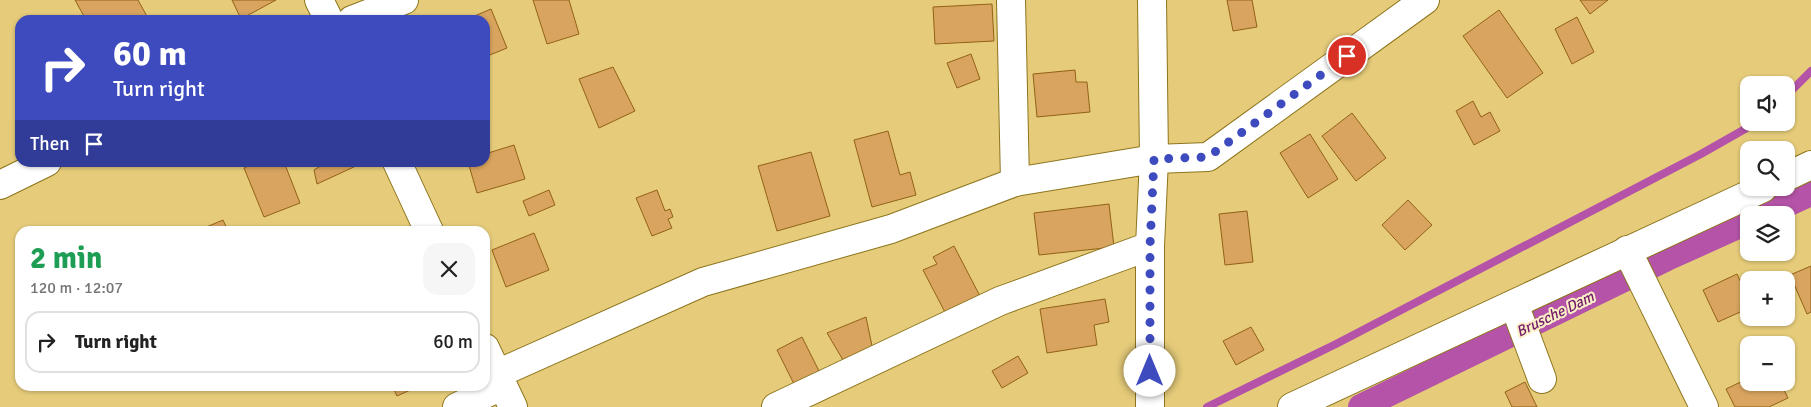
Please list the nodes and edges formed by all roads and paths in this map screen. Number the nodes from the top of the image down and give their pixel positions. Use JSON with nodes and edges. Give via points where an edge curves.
{"nodes":[{"id":1,"x":319,"y":0,"type":"edge"},
{"id":2,"x":404,"y":0,"type":"edge"},
{"id":3,"x":1012,"y":0,"type":"edge"},
{"id":4,"x":1152,"y":0,"type":"edge"},
{"id":5,"x":1425,"y":0,"type":"edge"},
{"id":6,"x":326,"y":15,"type":"edge"},
{"id":7,"x":365,"y":15,"type":"edge"},
{"id":8,"x":1154,"y":159,"type":"junction"},
{"id":9,"x":1811,"y":165,"type":"edge"},
{"id":10,"x":37,"y":167,"type":"edge"},
{"id":11,"x":399,"y":167,"type":"edge"},
{"id":12,"x":1795,"y":173,"type":"edge"},
{"id":13,"x":1015,"y":182,"type":"junction"},
{"id":14,"x":0,"y":185,"type":"edge"},
{"id":15,"x":1745,"y":196,"type":"edge"},
{"id":16,"x":427,"y":226,"type":"edge"},
{"id":17,"x":1150,"y":246,"type":"junction"},
{"id":18,"x":1627,"y":250,"type":"junction"},
{"id":19,"x":1514,"y":304,"type":"junction"},
{"id":20,"x":490,"y":359,"type":"edge"},
{"id":21,"x":1542,"y":379,"type":"dead end"},
{"id":22,"x":504,"y":389,"type":"edge"},
{"id":23,"x":458,"y":407,"type":"edge"},
{"id":24,"x":776,"y":407,"type":"edge"},
{"id":25,"x":1150,"y":407,"type":"edge"},
{"id":26,"x":1292,"y":407,"type":"edge"},
{"id":27,"x":1704,"y":407,"type":"edge"}],
"edges":[{"from":1,"to":6,"type":"street"},
{"from":2,"to":7,"type":"street"},
{"from":3,"to":13,"type":"street"},
{"from":4,"to":8,"type":"street"},
{"from":5,"to":8,"type":"street","via":[[1208,157]]},
{"from":8,"to":13,"type":"street"},
{"from":8,"to":17,"type":"street"},
{"from":9,"to":12,"type":"street"},
{"from":10,"to":14,"type":"street"},
{"from":11,"to":16,"type":"street"},
{"from":13,"to":22,"type":"street","via":[[891,229],[703,282]]},
{"from":15,"to":18,"type":"street"},
{"from":17,"to":24,"type":"street","via":[[1000,301]]},
{"from":17,"to":25,"type":"street"},
{"from":18,"to":19,"type":"street"},
{"from":18,"to":27,"type":"street"},
{"from":19,"to":21,"type":"street"},
{"from":19,"to":26,"type":"street"},
{"from":20,"to":22,"type":"street"},
{"from":22,"to":23,"type":"street"}]}
